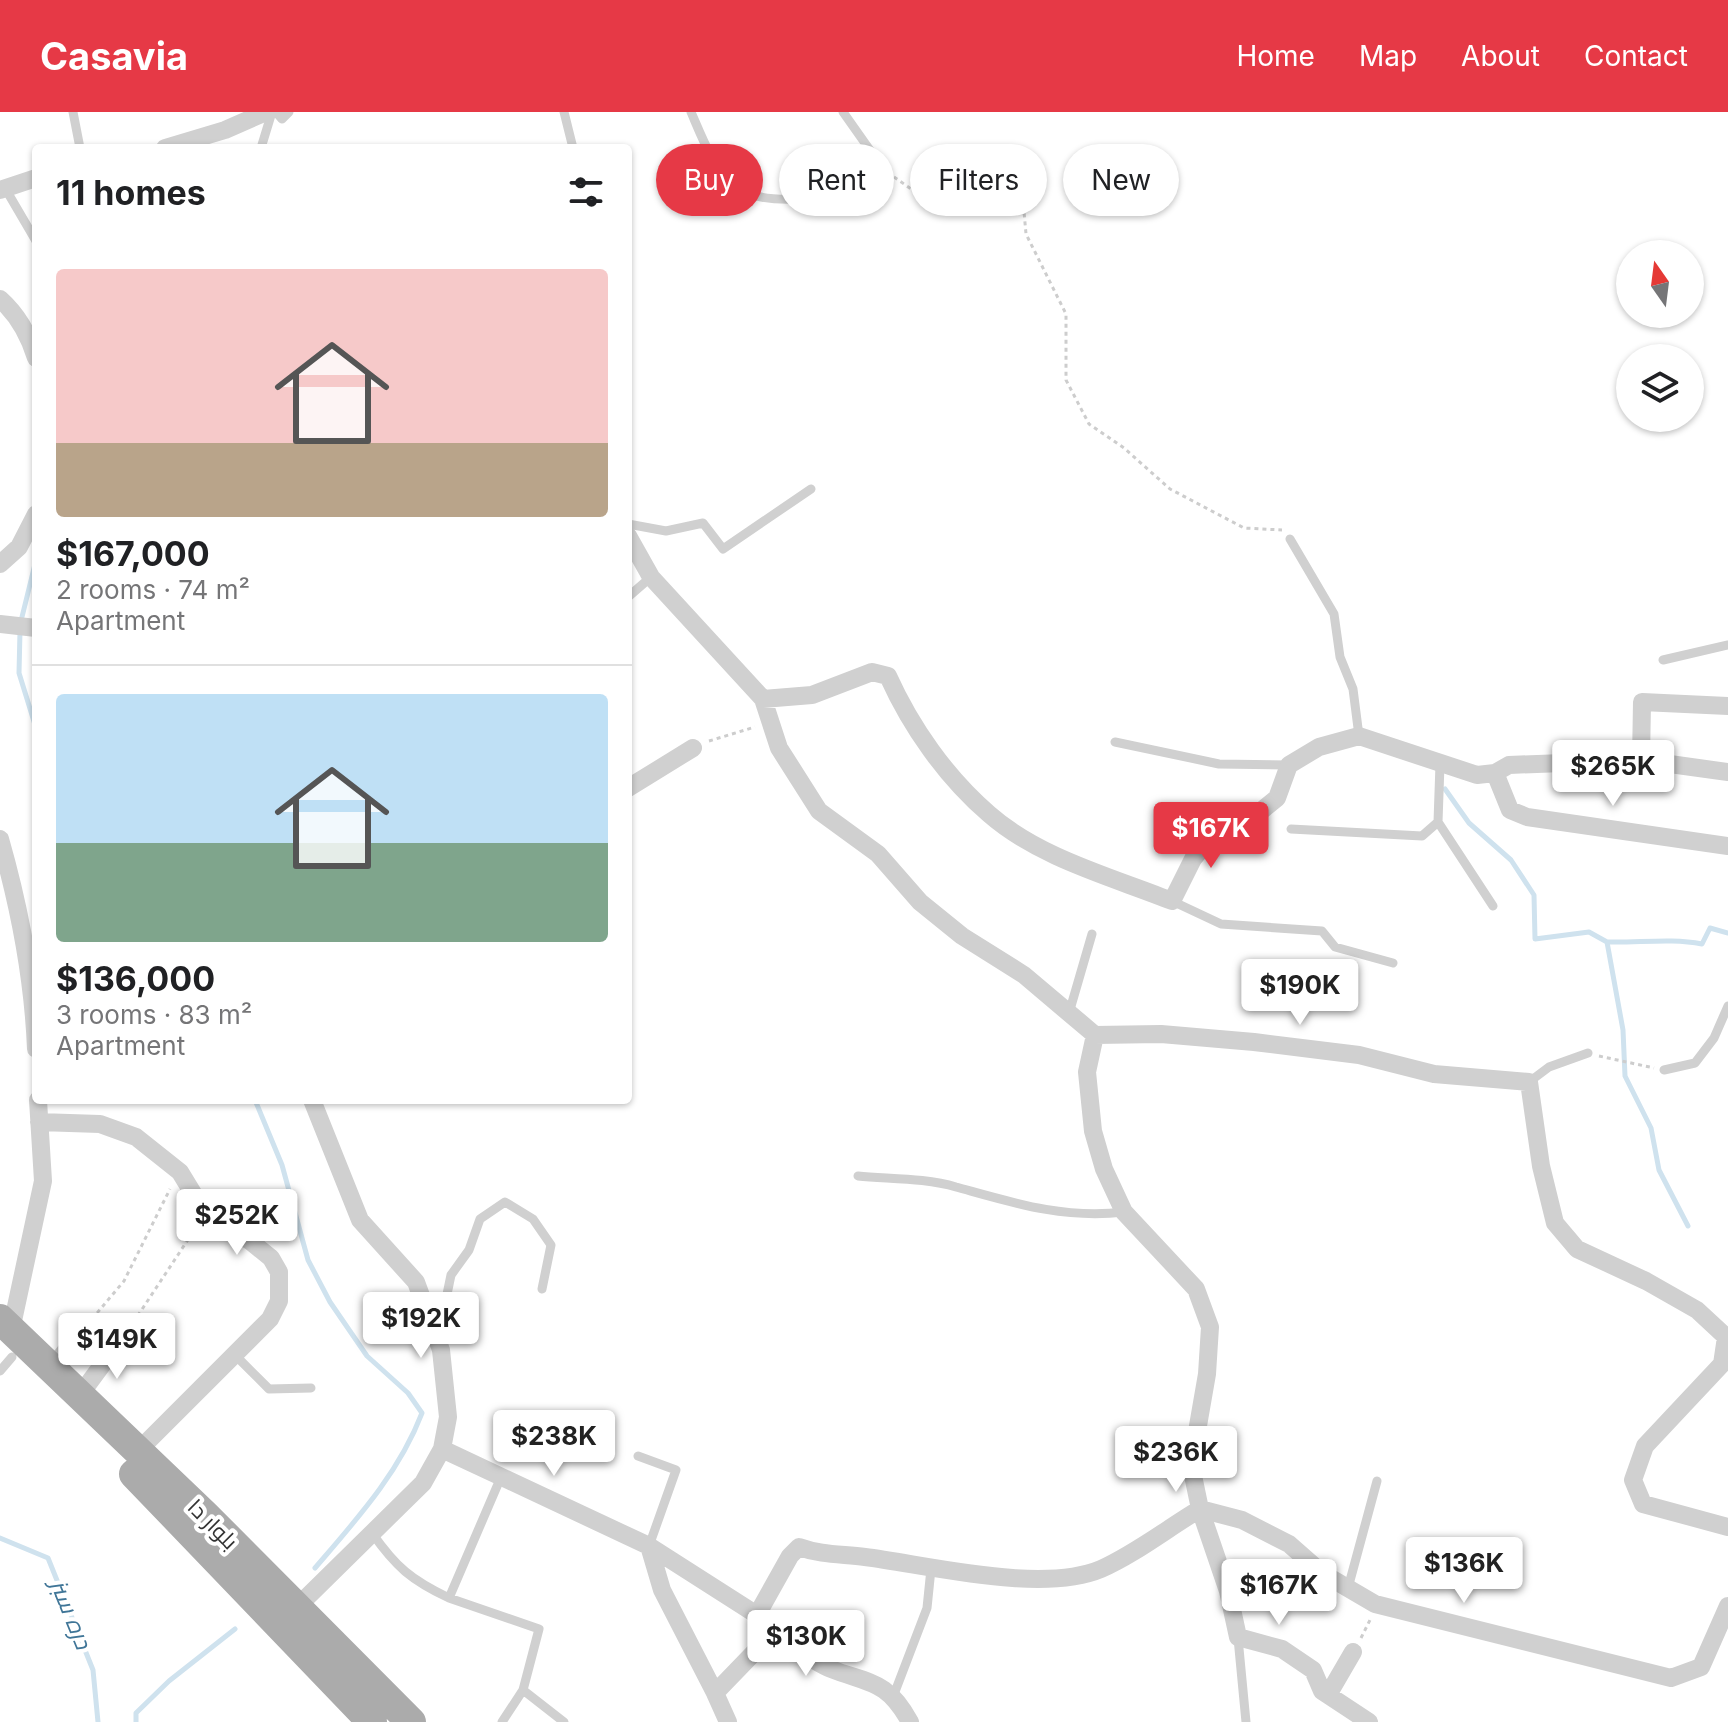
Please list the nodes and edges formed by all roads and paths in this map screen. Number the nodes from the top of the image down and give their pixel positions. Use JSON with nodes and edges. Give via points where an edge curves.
{"nodes":[{"id":1,"x":73,"y":112,"type":"edge"},
{"id":2,"x":266,"y":112,"type":"edge"},
{"id":3,"x":274,"y":112,"type":"edge"},
{"id":4,"x":289,"y":112,"type":"edge"},
{"id":5,"x":564,"y":112,"type":"edge"},
{"id":6,"x":691,"y":112,"type":"edge"},
{"id":7,"x":843,"y":112,"type":"edge"},
{"id":8,"x":79,"y":144,"type":"edge"},
{"id":9,"x":178,"y":144,"type":"edge"},
{"id":10,"x":262,"y":144,"type":"edge"},
{"id":11,"x":572,"y":144,"type":"edge"},
{"id":12,"x":866,"y":144,"type":"edge"},
{"id":13,"x":894,"y":177,"type":"edge"},
{"id":14,"x":32,"y":179,"type":"edge"},
{"id":15,"x":2,"y":189,"type":"edge"},
{"id":16,"x":779,"y":198,"type":"edge"},
{"id":17,"x":32,"y":235,"type":"edge"},
{"id":18,"x":0,"y":299,"type":"edge"},
{"id":19,"x":32,"y":337,"type":"edge"},
{"id":20,"x":811,"y":489,"type":"dead end"},
{"id":21,"x":32,"y":522,"type":"edge"},
{"id":22,"x":632,"y":525,"type":"edge"},
{"id":23,"x":1290,"y":539,"type":"joint"},
{"id":24,"x":632,"y":543,"type":"edge"},
{"id":25,"x":0,"y":564,"type":"edge"},
{"id":26,"x":651,"y":577,"type":"junction"},
{"id":27,"x":632,"y":594,"type":"edge"},
{"id":28,"x":5,"y":625,"type":"edge"},
{"id":29,"x":32,"y":628,"type":"edge"},
{"id":30,"x":1728,"y":645,"type":"edge"},
{"id":31,"x":1663,"y":660,"type":"dead end"},
{"id":32,"x":763,"y":699,"type":"junction"},
{"id":33,"x":1728,"y":706,"type":"edge"},
{"id":34,"x":771,"y":723,"type":"junction"},
{"id":35,"x":1359,"y":736,"type":"junction"},
{"id":36,"x":1115,"y":742,"type":"dead end"},
{"id":37,"x":693,"y":748,"type":"joint"},
{"id":38,"x":1641,"y":760,"type":"junction"},
{"id":39,"x":1440,"y":764,"type":"junction"},
{"id":40,"x":1289,"y":765,"type":"junction"},
{"id":41,"x":1728,"y":772,"type":"edge"},
{"id":42,"x":1495,"y":773,"type":"junction"},
{"id":43,"x":632,"y":786,"type":"edge"},
{"id":44,"x":1438,"y":822,"type":"junction"},
{"id":45,"x":1291,"y":829,"type":"dead end"},
{"id":46,"x":0,"y":839,"type":"edge"},
{"id":47,"x":1728,"y":846,"type":"edge"},
{"id":48,"x":7,"y":892,"type":"edge"},
{"id":49,"x":1172,"y":901,"type":"junction"},
{"id":50,"x":1493,"y":906,"type":"dead end"},
{"id":51,"x":1092,"y":934,"type":"dead end"},
{"id":52,"x":1393,"y":963,"type":"dead end"},
{"id":53,"x":32,"y":972,"type":"edge"},
{"id":54,"x":1728,"y":1006,"type":"edge"},
{"id":55,"x":1069,"y":1013,"type":"junction"},
{"id":56,"x":1095,"y":1035,"type":"junction"},
{"id":57,"x":1588,"y":1053,"type":"joint"},
{"id":58,"x":1664,"y":1070,"type":"joint"},
{"id":59,"x":1529,"y":1082,"type":"junction"},
{"id":60,"x":38,"y":1104,"type":"edge"},
{"id":61,"x":314,"y":1104,"type":"edge"},
{"id":62,"x":39,"y":1122,"type":"junction"},
{"id":63,"x":180,"y":1172,"type":"junction"},
{"id":64,"x":858,"y":1176,"type":"dead end"},
{"id":65,"x":1124,"y":1212,"type":"junction"},
{"id":66,"x":205,"y":1213,"type":"junction"},
{"id":67,"x":542,"y":1289,"type":"dead end"},
{"id":68,"x":82,"y":1331,"type":"joint"},
{"id":69,"x":3,"y":1342,"type":"edge"},
{"id":70,"x":119,"y":1342,"type":"joint"},
{"id":71,"x":441,"y":1350,"type":"junction"},
{"id":72,"x":235,"y":1355,"type":"junction"},
{"id":73,"x":52,"y":1368,"type":"junction"},
{"id":74,"x":311,"y":1388,"type":"dead end"},
{"id":75,"x":80,"y":1395,"type":"junction"},
{"id":76,"x":442,"y":1449,"type":"junction"},
{"id":77,"x":138,"y":1451,"type":"junction"},
{"id":78,"x":638,"y":1456,"type":"dead end"},
{"id":79,"x":501,"y":1477,"type":"junction"},
{"id":80,"x":1377,"y":1481,"type":"dead end"},
{"id":81,"x":1200,"y":1509,"type":"junction"},
{"id":82,"x":1728,"y":1527,"type":"edge"},
{"id":83,"x":372,"y":1533,"type":"junction"},
{"id":84,"x":649,"y":1546,"type":"junction"},
{"id":85,"x":931,"y":1569,"type":"junction"},
{"id":86,"x":1348,"y":1588,"type":"junction"},
{"id":87,"x":449,"y":1598,"type":"junction"},
{"id":88,"x":1378,"y":1605,"type":"junction"},
{"id":89,"x":1728,"y":1606,"type":"edge"},
{"id":90,"x":297,"y":1607,"type":"junction"},
{"id":91,"x":757,"y":1615,"type":"junction"},
{"id":92,"x":773,"y":1633,"type":"junction"},
{"id":93,"x":1238,"y":1637,"type":"junction"},
{"id":94,"x":1353,"y":1652,"type":"joint"},
{"id":95,"x":353,"y":1684,"type":"junction"},
{"id":96,"x":523,"y":1690,"type":"junction"},
{"id":97,"x":715,"y":1693,"type":"junction"},
{"id":98,"x":1328,"y":1695,"type":"junction"},
{"id":99,"x":893,"y":1697,"type":"junction"},
{"id":100,"x":372,"y":1722,"type":"edge"},
{"id":101,"x":411,"y":1722,"type":"edge"},
{"id":102,"x":502,"y":1722,"type":"edge"},
{"id":103,"x":564,"y":1722,"type":"edge"},
{"id":104,"x":728,"y":1722,"type":"edge"},
{"id":105,"x":910,"y":1722,"type":"edge"},
{"id":106,"x":1246,"y":1722,"type":"edge"},
{"id":107,"x":1369,"y":1722,"type":"edge"}],
"edges":[{"from":1,"to":8,"type":"lane"},
{"from":2,"to":9,"type":"street"},
{"from":3,"to":4,"type":"lane","via":[[282,119]]},
{"from":3,"to":10,"type":"lane"},
{"from":5,"to":11,"type":"lane"},
{"from":6,"to":16,"type":"lane","via":[[732,185],[758,200]]},
{"from":7,"to":12,"type":"lane"},
{"from":13,"to":23,"type":"path","via":[[914,191],[1002,179],[1022,189],[1026,234],[1066,314],[1066,380],[1089,424],[1170,489],[1244,528],[1282,530]]},
{"from":14,"to":15,"type":"street"},
{"from":15,"to":17,"type":"lane"},
{"from":18,"to":19,"type":"street"},
{"from":20,"to":22,"type":"lane","via":[[723,549],[703,523],[666,531]]},
{"from":21,"to":25,"type":"street","via":[[19,547]]},
{"from":23,"to":35,"type":"lane","via":[[1334,614]]},
{"from":24,"to":26,"type":"street"},
{"from":26,"to":27,"type":"lane"},
{"from":26,"to":32,"type":"street"},
{"from":28,"to":29,"type":"street"},
{"from":30,"to":31,"type":"lane"},
{"from":32,"to":34,"type":"street"},
{"from":32,"to":49,"type":"street","via":[[812,695],[872,672],[888,676],[905,714],[990,815],[1040,847]]},
{"from":33,"to":38,"type":"street","via":[[1642,702]]},
{"from":34,"to":37,"type":"path"},
{"from":34,"to":55,"type":"street","via":[[779,748],[819,811],[878,854],[920,902],[962,936],[1024,975]]},
{"from":35,"to":39,"type":"street"},
{"from":35,"to":40,"type":"street","via":[[1319,747]]},
{"from":36,"to":40,"type":"lane","via":[[1219,764]]},
{"from":37,"to":43,"type":"street"},
{"from":38,"to":41,"type":"street"},
{"from":38,"to":42,"type":"street","via":[[1509,765]]},
{"from":39,"to":42,"type":"street","via":[[1477,775]]},
{"from":39,"to":44,"type":"lane"},
{"from":40,"to":49,"type":"street","via":[[1277,798],[1250,820],[1218,829],[1193,859]]},
{"from":42,"to":47,"type":"street","via":[[1510,810],[1527,817]]},
{"from":44,"to":45,"type":"lane","via":[[1422,836]]},
{"from":44,"to":50,"type":"lane"},
{"from":46,"to":48,"type":"street"},
{"from":48,"to":53,"type":"street"},
{"from":49,"to":52,"type":"lane","via":[[1221,924],[1322,931],[1335,947]]},
{"from":51,"to":55,"type":"lane"},
{"from":54,"to":58,"type":"lane","via":[[1695,1063]]},
{"from":55,"to":56,"type":"street"},
{"from":56,"to":59,"type":"street","via":[[1254,1042],[1359,1055],[1434,1074]]},
{"from":56,"to":65,"type":"street","via":[[1087,1072],[1093,1131]]},
{"from":57,"to":58,"type":"path"},
{"from":57,"to":59,"type":"lane","via":[[1549,1067]]},
{"from":59,"to":82,"type":"street","via":[[1555,1223],[1577,1249],[1697,1310],[1726,1337],[1722,1364],[1645,1446],[1633,1480],[1643,1504]]},
{"from":60,"to":62,"type":"street"},
{"from":61,"to":71,"type":"street","via":[[360,1220],[416,1282]]},
{"from":62,"to":63,"type":"street","via":[[100,1124],[136,1137]]},
{"from":62,"to":69,"type":"street","via":[[43,1181]]},
{"from":63,"to":66,"type":"street"},
{"from":63,"to":68,"type":"path","via":[[124,1281]]},
{"from":64,"to":65,"type":"lane","via":[[954,1186],[1087,1217]]},
{"from":65,"to":81,"type":"street","via":[[1196,1289],[1210,1327],[1191,1466]]},
{"from":66,"to":70,"type":"path"},
{"from":66,"to":72,"type":"street","via":[[250,1241],[279,1272],[279,1301]]},
{"from":67,"to":71,"type":"lane","via":[[551,1245],[533,1219],[505,1202],[480,1219],[469,1250],[451,1275]]},
{"from":68,"to":73,"type":"street"},
{"from":69,"to":73,"type":"main road","name":"بلوار دا"},
{"from":69,"to":95,"type":"main road","name":"بلوار دا"},
{"from":70,"to":75,"type":"street"},
{"from":71,"to":76,"type":"street","via":[[448,1417]]},
{"from":72,"to":74,"type":"lane","via":[[269,1389]]},
{"from":72,"to":77,"type":"street"},
{"from":73,"to":75,"type":"main road","name":"بلوار دا"},
{"from":75,"to":77,"type":"main road","name":"بلوار دا"},
{"from":76,"to":79,"type":"street"},
{"from":76,"to":83,"type":"street","via":[[423,1483]]},
{"from":77,"to":90,"type":"main road","name":"بلوار دا"},
{"from":78,"to":84,"type":"lane","via":[[676,1470]]},
{"from":79,"to":84,"type":"street"},
{"from":79,"to":87,"type":"lane"},
{"from":80,"to":86,"type":"lane"},
{"from":81,"to":85,"type":"street","via":[[1101,1569],[1070,1577]]},
{"from":81,"to":86,"type":"street","via":[[1242,1520],[1289,1544]]},
{"from":81,"to":93,"type":"street"},
{"from":83,"to":87,"type":"lane","via":[[414,1581]]},
{"from":83,"to":90,"type":"street"},
{"from":84,"to":91,"type":"street"},
{"from":84,"to":97,"type":"street","via":[[662,1590]]},
{"from":85,"to":91,"type":"street","via":[[799,1547]]},
{"from":85,"to":99,"type":"lane","via":[[927,1608]]},
{"from":86,"to":88,"type":"street"},
{"from":87,"to":96,"type":"lane","via":[[539,1629]]},
{"from":88,"to":89,"type":"street","via":[[1671,1678],[1701,1667]]},
{"from":88,"to":94,"type":"path"},
{"from":90,"to":95,"type":"main road","name":"بلوار دا"},
{"from":91,"to":92,"type":"street"},
{"from":92,"to":97,"type":"street"},
{"from":92,"to":99,"type":"street","via":[[831,1669],[860,1676]]},
{"from":93,"to":98,"type":"street","via":[[1282,1649],[1313,1670]]},
{"from":93,"to":106,"type":"lane"},
{"from":94,"to":98,"type":"street"},
{"from":95,"to":100,"type":"main road","name":"بلوار دا"},
{"from":95,"to":101,"type":"main road","name":"بلوار دا"},
{"from":96,"to":102,"type":"lane"},
{"from":96,"to":103,"type":"lane"},
{"from":97,"to":104,"type":"street"},
{"from":98,"to":107,"type":"street"},
{"from":99,"to":105,"type":"street"}]}
